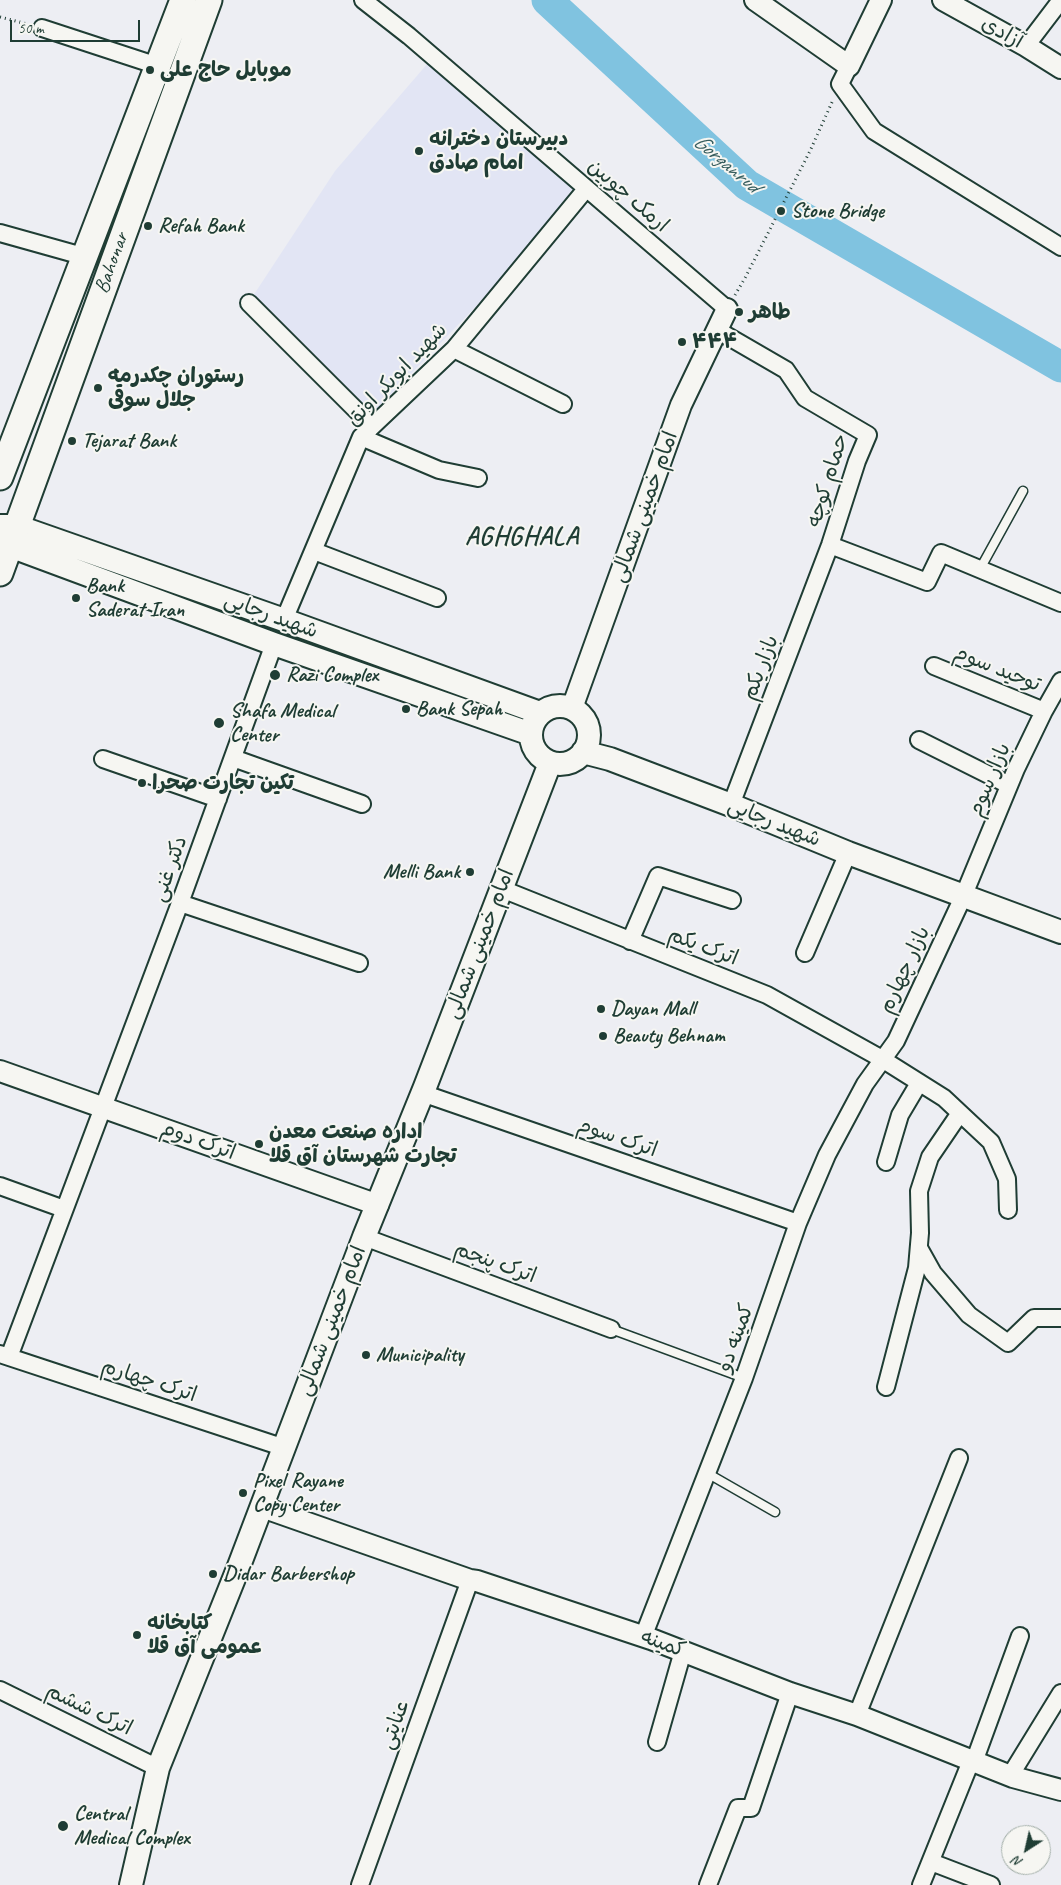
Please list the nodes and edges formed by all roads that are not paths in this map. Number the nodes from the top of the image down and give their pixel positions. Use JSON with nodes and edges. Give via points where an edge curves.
{"nodes":[{"id":1,"x":183,"y":0,"type":"edge"},
{"id":2,"x":208,"y":0,"type":"edge"},
{"id":3,"x":363,"y":0,"type":"edge"},
{"id":4,"x":755,"y":0,"type":"edge"},
{"id":5,"x":881,"y":0,"type":"edge"},
{"id":6,"x":943,"y":0,"type":"edge"},
{"id":7,"x":1061,"y":0,"type":"edge"},
{"id":8,"x":42,"y":28,"type":"road end"},
{"id":9,"x":1026,"y":46,"type":"junction"},
{"id":10,"x":158,"y":66,"type":"junction"},
{"id":11,"x":849,"y":66,"type":"junction"},
{"id":12,"x":1061,"y":68,"type":"edge"},
{"id":13,"x":586,"y":189,"type":"junction"},
{"id":14,"x":0,"y":233,"type":"edge"},
{"id":15,"x":1061,"y":247,"type":"edge"},
{"id":16,"x":86,"y":257,"type":"junction"},
{"id":17,"x":249,"y":303,"type":"dead end"},
{"id":18,"x":726,"y":309,"type":"joint"},
{"id":19,"x":717,"y":330,"type":"junction"},
{"id":20,"x":454,"y":349,"type":"junction"},
{"id":21,"x":563,"y":404,"type":"dead end"},
{"id":22,"x":367,"y":432,"type":"junction"},
{"id":23,"x":0,"y":477,"type":"edge"},
{"id":24,"x":478,"y":478,"type":"dead end"},
{"id":25,"x":1023,"y":491,"type":"dead end"},
{"id":26,"x":6,"y":534,"type":"edge"},
{"id":27,"x":830,"y":545,"type":"junction"},
{"id":28,"x":314,"y":551,"type":"junction"},
{"id":29,"x":980,"y":569,"type":"junction"},
{"id":30,"x":0,"y":573,"type":"edge"},
{"id":31,"x":437,"y":598,"type":"dead end"},
{"id":32,"x":1061,"y":603,"type":"edge"},
{"id":33,"x":284,"y":620,"type":"junction"},
{"id":34,"x":274,"y":644,"type":"junction"},
{"id":35,"x":934,"y":666,"type":"dead end"},
{"id":36,"x":1061,"y":682,"type":"edge"},
{"id":37,"x":572,"y":708,"type":"junction"},
{"id":38,"x":1044,"y":711,"type":"junction"},
{"id":39,"x":540,"y":713,"type":"junction"},
{"id":40,"x":530,"y":734,"type":"junction"},
{"id":41,"x":919,"y":740,"type":"dead end"},
{"id":42,"x":583,"y":752,"type":"junction"},
{"id":43,"x":233,"y":758,"type":"junction"},
{"id":44,"x":103,"y":760,"type":"dead end"},
{"id":45,"x":550,"y":763,"type":"junction"},
{"id":46,"x":1009,"y":785,"type":"junction"},
{"id":47,"x":218,"y":799,"type":"junction"},
{"id":48,"x":362,"y":804,"type":"dead end"},
{"id":49,"x":731,"y":805,"type":"junction"},
{"id":50,"x":848,"y":853,"type":"junction"},
{"id":51,"x":502,"y":889,"type":"junction"},
{"id":52,"x":963,"y":897,"type":"junction"},
{"id":53,"x":732,"y":900,"type":"dead end"},
{"id":54,"x":180,"y":903,"type":"junction"},
{"id":55,"x":1061,"y":932,"type":"edge"},
{"id":56,"x":630,"y":942,"type":"junction"},
{"id":57,"x":806,"y":953,"type":"dead end"},
{"id":58,"x":359,"y":963,"type":"dead end"},
{"id":59,"x":882,"y":1059,"type":"junction"},
{"id":60,"x":0,"y":1071,"type":"edge"},
{"id":61,"x":919,"y":1083,"type":"junction"},
{"id":62,"x":422,"y":1093,"type":"junction"},
{"id":63,"x":102,"y":1107,"type":"junction"},
{"id":64,"x":960,"y":1113,"type":"junction"},
{"id":65,"x":886,"y":1162,"type":"dead end"},
{"id":66,"x":0,"y":1186,"type":"edge"},
{"id":67,"x":378,"y":1205,"type":"junction"},
{"id":68,"x":64,"y":1209,"type":"junction"},
{"id":69,"x":1008,"y":1210,"type":"dead end"},
{"id":70,"x":798,"y":1223,"type":"junction"},
{"id":71,"x":364,"y":1237,"type":"junction"},
{"id":72,"x":919,"y":1248,"type":"junction"},
{"id":73,"x":1061,"y":1318,"type":"edge"},
{"id":74,"x":611,"y":1329,"type":"joint"},
{"id":75,"x":5,"y":1356,"type":"edge"},
{"id":76,"x":744,"y":1378,"type":"junction"},
{"id":77,"x":886,"y":1387,"type":"dead end"},
{"id":78,"x":285,"y":1448,"type":"junction"},
{"id":79,"x":959,"y":1458,"type":"dead end"},
{"id":80,"x":707,"y":1473,"type":"junction"},
{"id":81,"x":262,"y":1507,"type":"junction"},
{"id":82,"x":775,"y":1512,"type":"dead end"},
{"id":83,"x":470,"y":1580,"type":"junction"},
{"id":84,"x":1020,"y":1636,"type":"dead end"},
{"id":85,"x":643,"y":1637,"type":"junction"},
{"id":86,"x":683,"y":1651,"type":"junction"},
{"id":87,"x":0,"y":1690,"type":"edge"},
{"id":88,"x":790,"y":1692,"type":"junction"},
{"id":89,"x":1061,"y":1693,"type":"edge"},
{"id":90,"x":857,"y":1715,"type":"junction"},
{"id":91,"x":657,"y":1742,"type":"dead end"},
{"id":92,"x":973,"y":1761,"type":"junction"},
{"id":93,"x":158,"y":1768,"type":"junction"},
{"id":94,"x":1010,"y":1776,"type":"junction"},
{"id":95,"x":1061,"y":1790,"type":"edge"},
{"id":96,"x":931,"y":1862,"type":"junction"},
{"id":97,"x":132,"y":1885,"type":"edge"},
{"id":98,"x":360,"y":1885,"type":"edge"},
{"id":99,"x":708,"y":1885,"type":"edge"},
{"id":100,"x":921,"y":1885,"type":"edge"},
{"id":101,"x":991,"y":1885,"type":"edge"}],
"edges":[{"from":1,"to":10,"type":"main road","name":"Bahonar"},
{"from":2,"to":26,"type":"main road","name":"Bahonar"},
{"from":3,"to":13,"type":"street","name":"ارمک چوبین"},
{"from":4,"to":11,"type":"street"},
{"from":5,"to":11,"type":"street"},
{"from":6,"to":9,"type":"street","name":"آزادی"},
{"from":7,"to":9,"type":"street"},
{"from":8,"to":10,"type":"street"},
{"from":9,"to":12,"type":"street","name":"آزادی"},
{"from":10,"to":16,"type":"main road","name":"Bahonar"},
{"from":11,"to":15,"type":"street","via":[[840,84],[874,131]]},
{"from":13,"to":18,"type":"street","name":"ارمک چوبین"},
{"from":13,"to":20,"type":"street","name":"شهید ابوبکر اونق"},
{"from":14,"to":16,"type":"street"},
{"from":16,"to":23,"type":"main road","name":"Bahonar"},
{"from":17,"to":22,"type":"street"},
{"from":18,"to":19,"type":"street","name":"امام خمینی شمالی"},
{"from":19,"to":27,"type":"street","name":"حمام کوچه","via":[[786,370],[805,398],[868,435]]},
{"from":19,"to":37,"type":"street","name":"امام خمینی شمالی","via":[[681,405]]},
{"from":20,"to":21,"type":"street"},
{"from":20,"to":22,"type":"street","name":"شهید ابوبکر اونق"},
{"from":22,"to":24,"type":"street","via":[[439,470]]},
{"from":22,"to":28,"type":"street","name":"شهید ابوبکر اونق"},
{"from":25,"to":29,"type":"lane"},
{"from":26,"to":30,"type":"main road","name":"Bahonar"},
{"from":26,"to":33,"type":"main road","name":"شهید رجایی"},
{"from":26,"to":34,"type":"main road","name":"شهید رجایی"},
{"from":27,"to":29,"type":"street","via":[[927,582],[941,553]]},
{"from":27,"to":49,"type":"street","name":"بازار یکم"},
{"from":28,"to":31,"type":"street"},
{"from":28,"to":33,"type":"street","name":"شهید ابوبکر اونق"},
{"from":29,"to":32,"type":"street"},
{"from":33,"to":39,"type":"main road","name":"شهید رجایی"},
{"from":34,"to":40,"type":"main road","name":"شهید رجایی"},
{"from":34,"to":43,"type":"street","name":"دکتر غنی"},
{"from":35,"to":38,"type":"street","name":"توحید سوم"},
{"from":36,"to":38,"type":"street","name":"بازار سوم"},
{"from":37,"to":39,"type":"main road","via":[[561,706]]},
{"from":37,"to":42,"type":"main road","via":[[580,714],[589,733]]},
{"from":38,"to":46,"type":"street","name":"بازار سوم"},
{"from":39,"to":40,"type":"main road"},
{"from":40,"to":45,"type":"main road","via":[[532,746]]},
{"from":41,"to":46,"type":"street"},
{"from":42,"to":45,"type":"main road","via":[[568,763]]},
{"from":42,"to":49,"type":"main road","name":"شهید رجایی","via":[[610,759]]},
{"from":43,"to":47,"type":"street","name":"دکتر غنی"},
{"from":43,"to":48,"type":"street"},
{"from":44,"to":47,"type":"street"},
{"from":45,"to":51,"type":"main road","name":"امام خمینی شمالی"},
{"from":46,"to":52,"type":"street","name":"بازار سوم"},
{"from":47,"to":54,"type":"street","name":"دکتر غنی"},
{"from":49,"to":50,"type":"main road","name":"شهید رجایی"},
{"from":50,"to":52,"type":"main road","name":"شهید رجایی"},
{"from":50,"to":57,"type":"street"},
{"from":51,"to":56,"type":"street","name":"اترک یکم"},
{"from":51,"to":62,"type":"main road","name":"امام خمینی شمالی"},
{"from":52,"to":55,"type":"main road","name":"شهید رجایی"},
{"from":52,"to":59,"type":"street","name":"بازار چهارم","via":[[896,1040]]},
{"from":53,"to":56,"type":"street","via":[[658,876]]},
{"from":54,"to":58,"type":"street"},
{"from":54,"to":63,"type":"street","name":"دکتر غنی"},
{"from":56,"to":59,"type":"street","name":"اترک یکم","via":[[767,995]]},
{"from":59,"to":61,"type":"street","name":"اترک یکم"},
{"from":59,"to":70,"type":"street","name":"کمینه دو","via":[[865,1084],[828,1155]]},
{"from":60,"to":63,"type":"street","name":"اترک دوم"},
{"from":61,"to":64,"type":"street","name":"اترک یکم","via":[[944,1098]]},
{"from":61,"to":65,"type":"street","via":[[900,1115]]},
{"from":62,"to":67,"type":"main road","name":"امام خمینی شمالی"},
{"from":62,"to":70,"type":"street","name":"اترک سوم"},
{"from":63,"to":67,"type":"street","name":"اترک دوم"},
{"from":63,"to":68,"type":"street","name":"دکتر غنی"},
{"from":64,"to":69,"type":"street","name":"اترک یکم","via":[[991,1142],[1007,1179]]},
{"from":64,"to":72,"type":"street","via":[[930,1157],[924,1174],[919,1191]]},
{"from":66,"to":68,"type":"street"},
{"from":67,"to":71,"type":"main road","name":"امام خمینی شمالی"},
{"from":68,"to":75,"type":"street","name":"دکتر غنی"},
{"from":70,"to":76,"type":"street","name":"کمینه دو"},
{"from":71,"to":74,"type":"street","name":"اترک پنجم"},
{"from":71,"to":78,"type":"main road","name":"امام خمینی شمالی"},
{"from":72,"to":73,"type":"street","via":[[933,1273],[969,1315],[1008,1343],[1034,1318]]},
{"from":72,"to":77,"type":"street","via":[[917,1268]]},
{"from":74,"to":76,"type":"lane"},
{"from":75,"to":78,"type":"street","name":"اترک چهارم"},
{"from":76,"to":80,"type":"street","name":"کمینه دو"},
{"from":78,"to":81,"type":"main road","name":"امام خمینی شمالی"},
{"from":79,"to":90,"type":"street"},
{"from":80,"to":82,"type":"lane"},
{"from":80,"to":85,"type":"street","name":"کمینه دو"},
{"from":81,"to":83,"type":"street","name":"کمینه"},
{"from":81,"to":93,"type":"main road","name":"امام خمینی شمالی"},
{"from":83,"to":85,"type":"street","name":"کمینه"},
{"from":83,"to":98,"type":"street","name":"عنایتی"},
{"from":84,"to":92,"type":"street"},
{"from":85,"to":86,"type":"street","name":"کمینه"},
{"from":86,"to":88,"type":"street","name":"کمینه"},
{"from":86,"to":91,"type":"street"},
{"from":87,"to":93,"type":"street","name":"اترک ششم"},
{"from":88,"to":90,"type":"street","name":"کمینه"},
{"from":88,"to":99,"type":"street","via":[[751,1808],[738,1808]]},
{"from":89,"to":94,"type":"street"},
{"from":90,"to":92,"type":"street","name":"کمینه"},
{"from":92,"to":94,"type":"street","name":"کمینه"},
{"from":92,"to":96,"type":"street"},
{"from":93,"to":97,"type":"main road","name":"امام خمینی شمالی"},
{"from":94,"to":95,"type":"street","name":"کمینه"},
{"from":96,"to":100,"type":"street"},
{"from":96,"to":101,"type":"street"}]}
